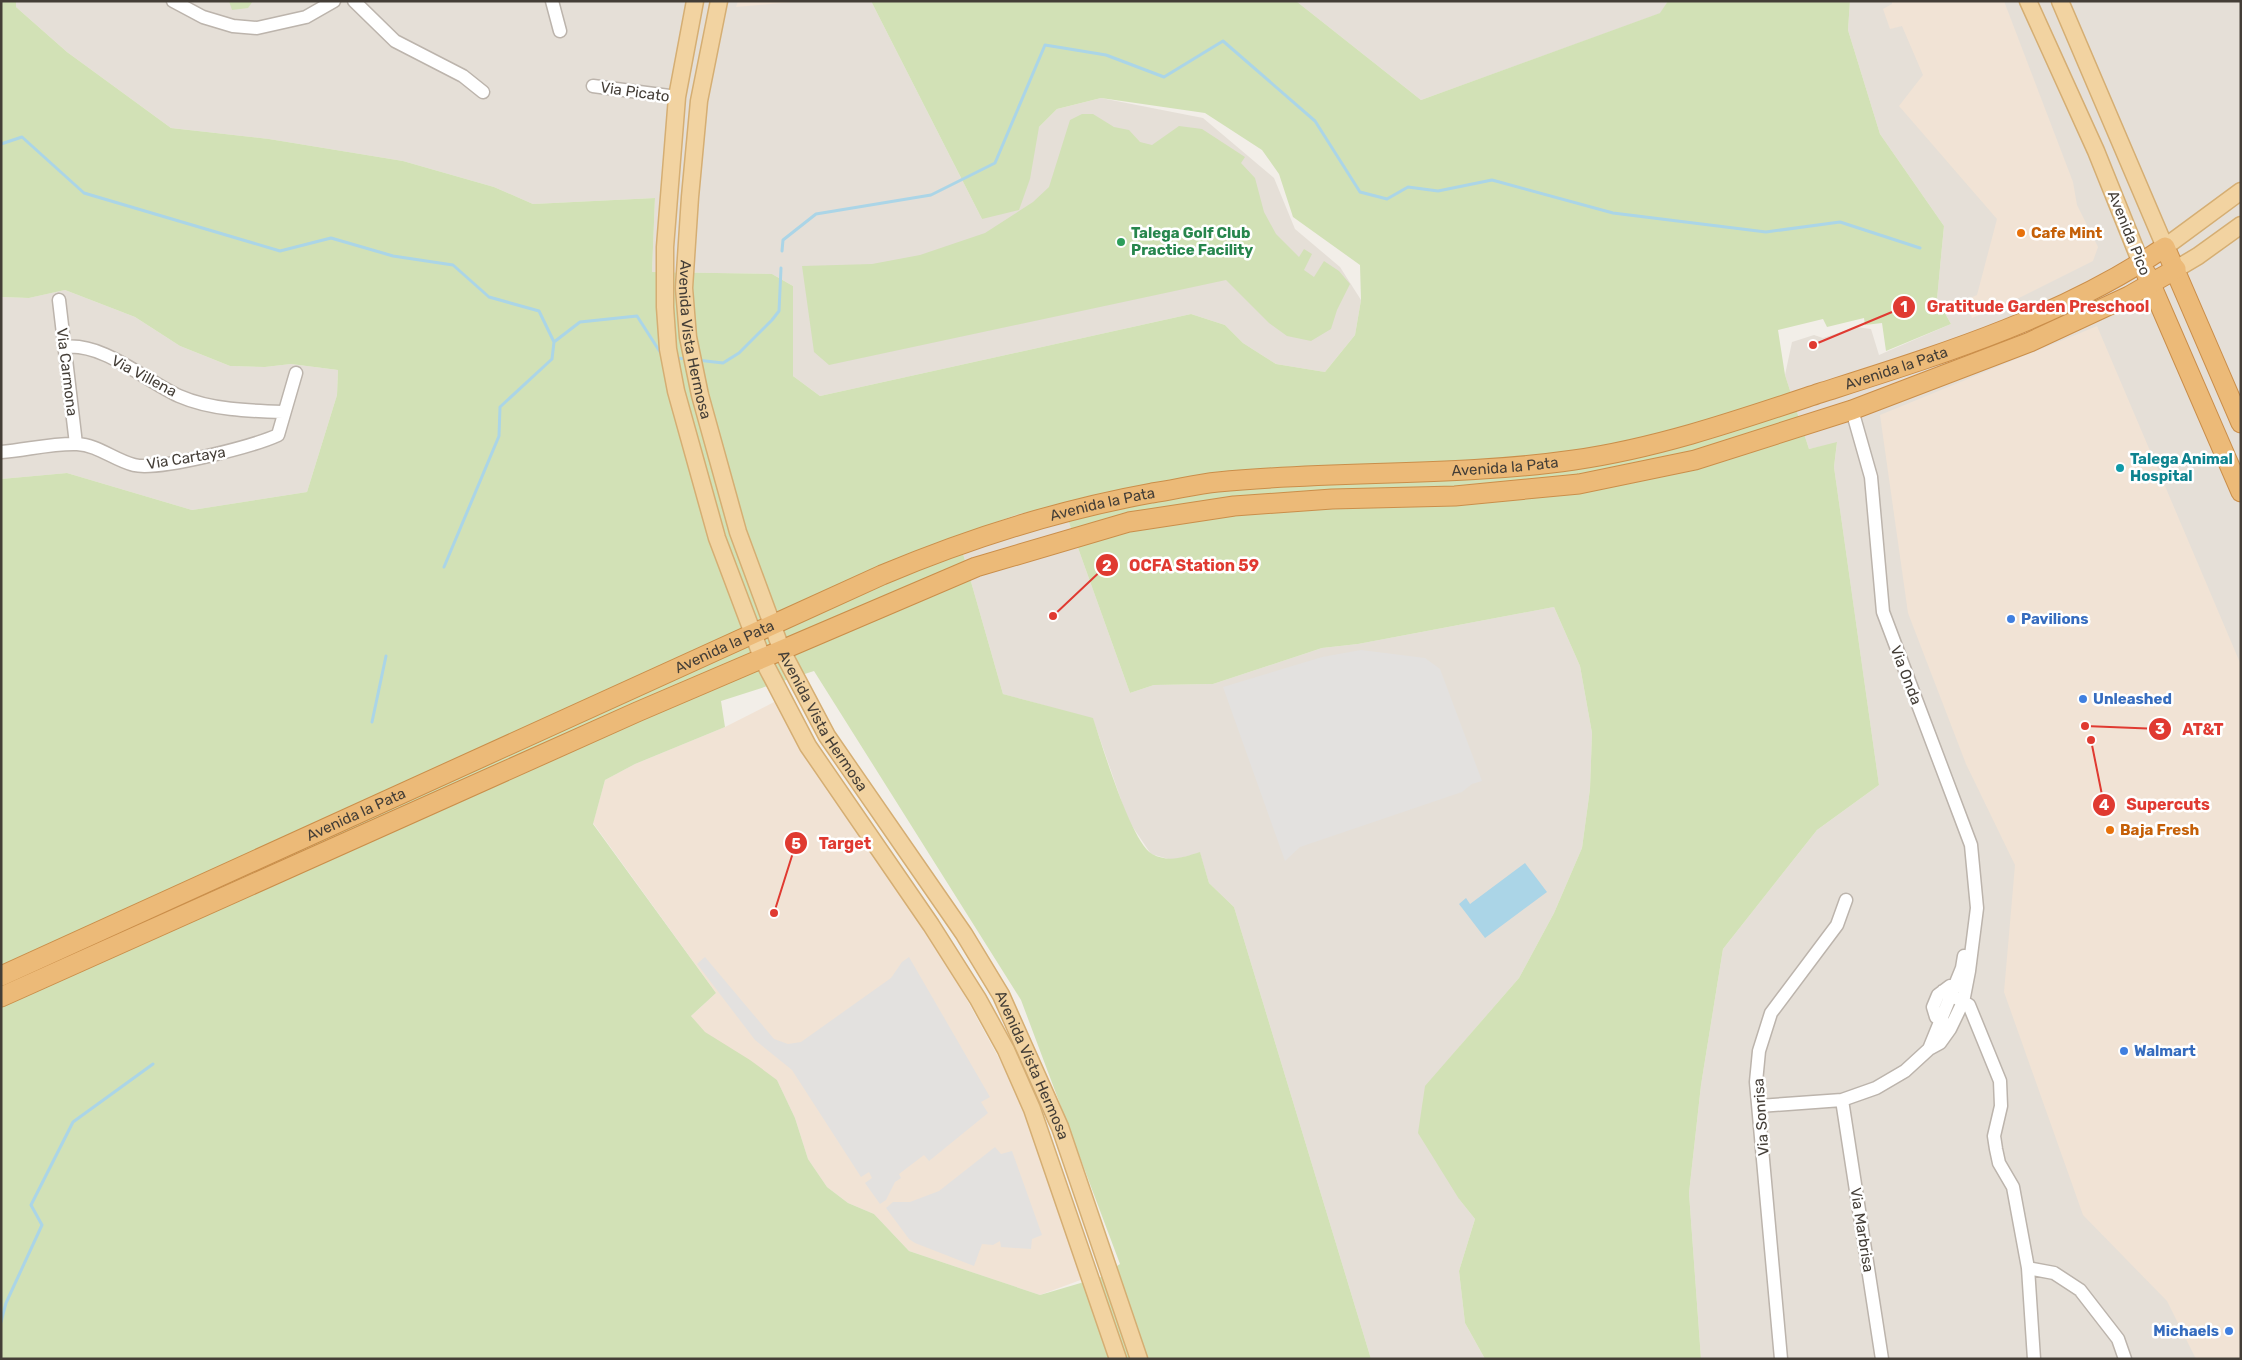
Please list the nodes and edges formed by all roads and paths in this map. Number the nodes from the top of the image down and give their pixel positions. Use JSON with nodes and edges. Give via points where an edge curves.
{"nodes":[{"id":1,"x":173,"y":1,"type":"edge"},
{"id":2,"x":334,"y":1,"type":"edge"},
{"id":3,"x":354,"y":1,"type":"edge"},
{"id":4,"x":552,"y":1,"type":"edge"},
{"id":5,"x":695,"y":1,"type":"edge"},
{"id":6,"x":718,"y":1,"type":"edge"},
{"id":7,"x":2028,"y":1,"type":"edge"},
{"id":8,"x":2060,"y":1,"type":"edge"},
{"id":9,"x":560,"y":31,"type":"dead end"},
{"id":10,"x":593,"y":86,"type":"dead end"},
{"id":11,"x":483,"y":92,"type":"dead end"},
{"id":12,"x":677,"y":97,"type":"junction"},
{"id":13,"x":2241,"y":191,"type":"edge"},
{"id":14,"x":2241,"y":225,"type":"edge"},
{"id":15,"x":2165,"y":247,"type":"junction"},
{"id":16,"x":2141,"y":263,"type":"junction"},
{"id":17,"x":2176,"y":269,"type":"junction"},
{"id":18,"x":2150,"y":284,"type":"junction"},
{"id":19,"x":58,"y":300,"type":"dead end"},
{"id":20,"x":64,"y":347,"type":"junction"},
{"id":21,"x":296,"y":373,"type":"dead end"},
{"id":22,"x":1881,"y":374,"type":"junction"},
{"id":23,"x":1852,"y":410,"type":"junction"},
{"id":24,"x":284,"y":412,"type":"junction"},
{"id":25,"x":2241,"y":423,"type":"edge"},
{"id":26,"x":76,"y":444,"type":"junction"},
{"id":27,"x":1,"y":452,"type":"edge"},
{"id":28,"x":2241,"y":492,"type":"edge"},
{"id":29,"x":772,"y":625,"type":"junction"},
{"id":30,"x":752,"y":633,"type":"junction"},
{"id":31,"x":782,"y":651,"type":"junction"},
{"id":32,"x":763,"y":660,"type":"junction"},
{"id":33,"x":1846,"y":900,"type":"dead end"},
{"id":34,"x":1974,"y":934,"type":"junction"},
{"id":35,"x":1,"y":976,"type":"edge"},
{"id":36,"x":1946,"y":993,"type":"junction"},
{"id":37,"x":1,"y":997,"type":"edge"},
{"id":38,"x":1963,"y":1002,"type":"junction"},
{"id":39,"x":1940,"y":1019,"type":"junction"},
{"id":40,"x":1953,"y":1024,"type":"junction"},
{"id":41,"x":1928,"y":1049,"type":"junction"},
{"id":42,"x":1842,"y":1100,"type":"junction"},
{"id":43,"x":1760,"y":1106,"type":"junction"},
{"id":44,"x":2028,"y":1268,"type":"junction"},
{"id":45,"x":1118,"y":1359,"type":"edge"},
{"id":46,"x":1139,"y":1359,"type":"edge"},
{"id":47,"x":1781,"y":1359,"type":"edge"},
{"id":48,"x":1882,"y":1359,"type":"edge"},
{"id":49,"x":2034,"y":1359,"type":"edge"},
{"id":50,"x":2125,"y":1359,"type":"edge"}],
"edges":[{"from":1,"to":2,"type":"street","via":[[204,17],[234,26],[257,28],[306,17]]},
{"from":3,"to":11,"type":"street","via":[[395,41],[463,76]]},
{"from":4,"to":9,"type":"street"},
{"from":5,"to":12,"type":"main road","name":"Avenida Vista Hermosa"},
{"from":6,"to":29,"type":"main road","name":"Avenida Vista Hermosa","via":[[699,101],[684,288],[700,395],[738,532]]},
{"from":7,"to":16,"type":"main road","name":"Avenida Pico","via":[[2096,151]]},
{"from":8,"to":15,"type":"main road","name":"Avenida Pico"},
{"from":10,"to":12,"type":"street","name":"Via Picato"},
{"from":12,"to":30,"type":"main road","name":"Avenida Vista Hermosa","via":[[664,279],[668,350],[698,473]]},
{"from":13,"to":15,"type":"main road","name":"Avenida la Pata"},
{"from":14,"to":17,"type":"main road","name":"Avenida la Pata"},
{"from":15,"to":16,"type":"highway","name":"Avenida la Pata"},
{"from":15,"to":17,"type":"highway","name":"Avenida Pico"},
{"from":16,"to":18,"type":"highway","name":"Avenida Pico"},
{"from":16,"to":22,"type":"highway","name":"Avenida la Pata","via":[[2026,322]]},
{"from":17,"to":18,"type":"highway","name":"Avenida la Pata"},
{"from":17,"to":25,"type":"highway","name":"Avenida Pico"},
{"from":18,"to":23,"type":"highway","name":"Avenida la Pata","via":[[2030,342]]},
{"from":18,"to":28,"type":"highway","name":"Avenida Pico"},
{"from":19,"to":20,"type":"street","name":"Via Carmona"},
{"from":20,"to":24,"type":"street","name":"Via Villena","via":[[77,345],[93,349],[180,396],[233,410]]},
{"from":20,"to":26,"type":"street","name":"Via Carmona"},
{"from":21,"to":24,"type":"street","name":"Via Cartaya"},
{"from":22,"to":23,"type":"highway","via":[[1880,386],[1854,395]]},
{"from":22,"to":29,"type":"highway","name":"Avenida la Pata","via":[[1696,434],[1575,460],[1458,470],[1213,482],[1117,500],[958,544]]},
{"from":23,"to":31,"type":"highway","name":"Avenida la Pata","via":[[1695,460],[1579,484],[1455,496],[1332,499],[1234,506],[1129,522],[976,567]]},
{"from":23,"to":34,"type":"street","name":"Via Onda","via":[[1871,477],[1883,612],[1971,845],[1977,908]]},
{"from":24,"to":26,"type":"street","name":"Via Cartaya","via":[[278,434],[263,442],[152,466],[134,465],[94,447]]},
{"from":26,"to":27,"type":"street","name":"Via Cartaya"},
{"from":29,"to":30,"type":"highway","name":"Avenida la Pata"},
{"from":29,"to":31,"type":"main road","name":"Avenida Vista Hermosa"},
{"from":30,"to":32,"type":"main road","name":"Avenida Vista Hermosa"},
{"from":30,"to":35,"type":"highway","name":"Avenida la Pata"},
{"from":31,"to":32,"type":"highway","name":"Avenida la Pata"},
{"from":31,"to":46,"type":"main road","name":"Avenida Vista Hermosa","via":[[827,736],[964,934],[1001,995],[1060,1127]]},
{"from":32,"to":37,"type":"highway","name":"Avenida la Pata","via":[[637,712]]},
{"from":32,"to":45,"type":"main road","name":"Avenida Vista Hermosa","via":[[808,746],[931,925],[1006,1050],[1032,1109]]},
{"from":33,"to":43,"type":"street","name":"Via Sonrisa","via":[[1837,925],[1772,1013],[1759,1051],[1756,1082]]},
{"from":34,"to":36,"type":"street","name":"Via Onda","via":[[1967,944],[1958,978]]},
{"from":34,"to":38,"type":"street","name":"Via Onda"},
{"from":36,"to":38,"type":"street"},
{"from":36,"to":39,"type":"street","name":"Via Onda"},
{"from":38,"to":40,"type":"street","name":"Via Onda"},
{"from":38,"to":44,"type":"street","via":[[1969,1005],[2000,1081],[2001,1106],[1994,1136],[1996,1150],[1998,1163],[2013,1187]]},
{"from":39,"to":40,"type":"street"},
{"from":39,"to":41,"type":"street","name":"Via Onda"},
{"from":40,"to":41,"type":"street","name":"Via Onda","via":[[1940,1043]]},
{"from":41,"to":42,"type":"street","name":"Via Onda","via":[[1905,1071],[1876,1088]]},
{"from":42,"to":43,"type":"street","name":"Via Onda"},
{"from":42,"to":48,"type":"street","name":"Via Marbrisa"},
{"from":43,"to":47,"type":"street","name":"Via Sonrisa"},
{"from":44,"to":49,"type":"street"},
{"from":44,"to":50,"type":"street","via":[[2054,1273],[2080,1290],[2118,1339]]}]}
